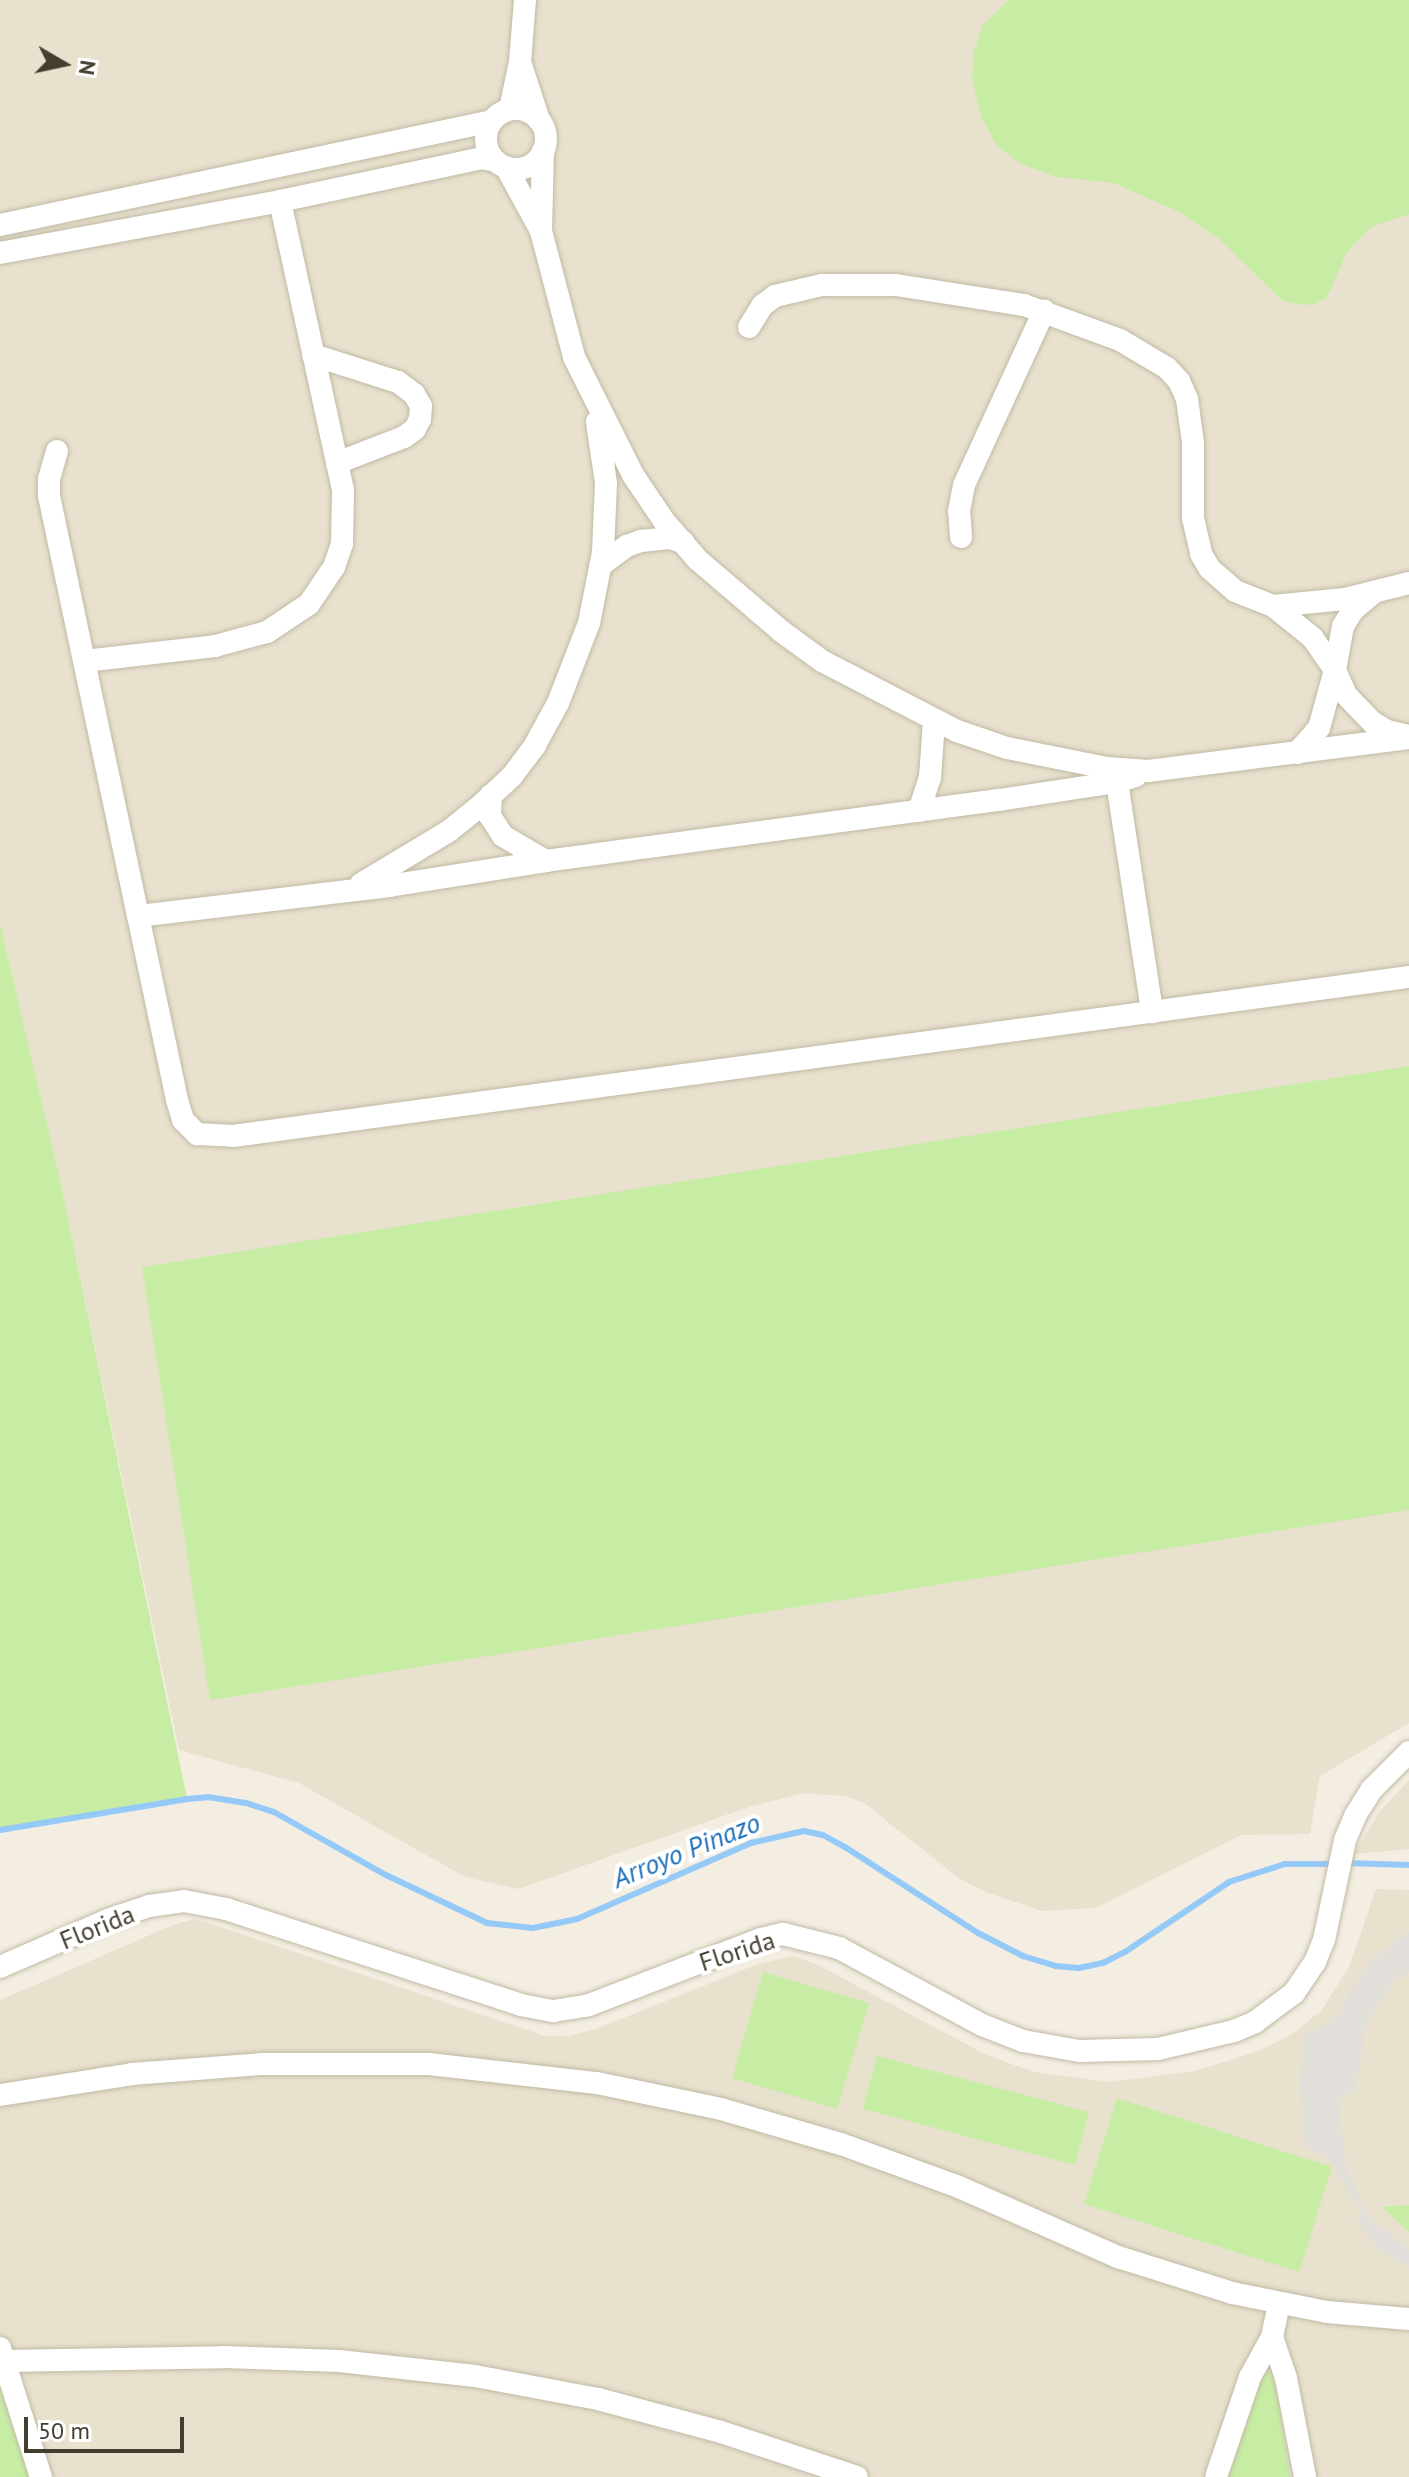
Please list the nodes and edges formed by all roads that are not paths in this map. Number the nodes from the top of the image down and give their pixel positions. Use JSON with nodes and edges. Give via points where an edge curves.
{"nodes":[{"id":1,"x":525,"y":0,"type":"edge"},
{"id":2,"x":520,"y":62,"type":"junction"},
{"id":3,"x":501,"y":115,"type":"junction"},
{"id":4,"x":539,"y":120,"type":"junction"},
{"id":5,"x":543,"y":151,"type":"junction"},
{"id":6,"x":501,"y":164,"type":"junction"},
{"id":7,"x":280,"y":201,"type":"junction"},
{"id":8,"x":0,"y":225,"type":"edge"},
{"id":9,"x":541,"y":231,"type":"junction"},
{"id":10,"x":0,"y":253,"type":"edge"},
{"id":11,"x":1044,"y":311,"type":"junction"},
{"id":12,"x":749,"y":327,"type":"dead end"},
{"id":13,"x":313,"y":355,"type":"junction"},
{"id":14,"x":589,"y":390,"type":"junction"},
{"id":15,"x":57,"y":451,"type":"dead end"},
{"id":16,"x":337,"y":463,"type":"junction"},
{"id":17,"x":961,"y":537,"type":"dead end"},
{"id":18,"x":683,"y":542,"type":"junction"},
{"id":19,"x":600,"y":566,"type":"junction"},
{"id":20,"x":1409,"y":583,"type":"edge"},
{"id":21,"x":1372,"y":594,"type":"junction"},
{"id":22,"x":1273,"y":606,"type":"junction"},
{"id":23,"x":84,"y":661,"type":"junction"},
{"id":24,"x":1335,"y":670,"type":"junction"},
{"id":25,"x":934,"y":721,"type":"junction"},
{"id":26,"x":1409,"y":737,"type":"edge"},
{"id":27,"x":1297,"y":753,"type":"junction"},
{"id":28,"x":1112,"y":775,"type":"junction"},
{"id":29,"x":491,"y":795,"type":"junction"},
{"id":30,"x":919,"y":811,"type":"junction"},
{"id":31,"x":546,"y":861,"type":"junction"},
{"id":32,"x":349,"y":890,"type":"junction"},
{"id":33,"x":138,"y":916,"type":"junction"},
{"id":34,"x":1409,"y":977,"type":"edge"},
{"id":35,"x":1152,"y":1012,"type":"junction"},
{"id":36,"x":1409,"y":1752,"type":"edge"},
{"id":37,"x":1398,"y":1773,"type":"edge"},
{"id":38,"x":0,"y":1967,"type":"edge"},
{"id":39,"x":0,"y":2095,"type":"edge"},
{"id":40,"x":1279,"y":2304,"type":"junction"},
{"id":41,"x":1409,"y":2319,"type":"edge"},
{"id":42,"x":1272,"y":2337,"type":"junction"},
{"id":43,"x":2,"y":2355,"type":"edge"},
{"id":44,"x":41,"y":2477,"type":"edge"},
{"id":45,"x":857,"y":2477,"type":"edge"},
{"id":46,"x":1216,"y":2477,"type":"edge"},
{"id":47,"x":1305,"y":2477,"type":"edge"}],
"edges":[{"from":1,"to":2,"type":"street"},
{"from":2,"to":3,"type":"street"},
{"from":2,"to":4,"type":"street"},
{"from":3,"to":4,"type":"street","via":[[526,110]]},
{"from":3,"to":6,"type":"street","via":[[486,138]]},
{"from":3,"to":8,"type":"street"},
{"from":4,"to":5,"type":"street","via":[[546,135]]},
{"from":5,"to":6,"type":"street","via":[[523,168]]},
{"from":5,"to":9,"type":"street"},
{"from":6,"to":7,"type":"street","via":[[482,158]]},
{"from":6,"to":9,"type":"street"},
{"from":7,"to":10,"type":"street"},
{"from":7,"to":13,"type":"street"},
{"from":9,"to":14,"type":"street","via":[[563,323]]},
{"from":11,"to":12,"type":"street","via":[[934,288],[822,285],[775,296]]},
{"from":11,"to":17,"type":"street","via":[[964,485]]},
{"from":11,"to":22,"type":"street","via":[[1120,340],[1179,381],[1191,418],[1191,498],[1201,554],[1235,591]]},
{"from":13,"to":16,"type":"street"},
{"from":13,"to":16,"type":"street","via":[[398,382],[421,406],[415,429]]},
{"from":14,"to":18,"type":"street","via":[[633,475]]},
{"from":14,"to":19,"type":"street","via":[[606,483]]},
{"from":15,"to":23,"type":"street","via":[[49,496]]},
{"from":16,"to":23,"type":"street","via":[[344,504],[342,544],[322,587],[290,620],[215,646]]},
{"from":18,"to":19,"type":"street","via":[[641,541]]},
{"from":18,"to":25,"type":"street","via":[[801,646]]},
{"from":19,"to":29,"type":"street","via":[[589,623],[558,703],[535,745]]},
{"from":20,"to":21,"type":"street"},
{"from":21,"to":22,"type":"street"},
{"from":21,"to":24,"type":"street","via":[[1343,626]]},
{"from":22,"to":24,"type":"street","via":[[1313,638]]},
{"from":23,"to":33,"type":"street"},
{"from":24,"to":26,"type":"street","via":[[1346,695],[1372,722]]},
{"from":24,"to":27,"type":"street","via":[[1319,728]]},
{"from":25,"to":28,"type":"street","via":[[1007,748]]},
{"from":25,"to":30,"type":"street","via":[[930,778]]},
{"from":26,"to":27,"type":"street"},
{"from":27,"to":28,"type":"street"},
{"from":28,"to":30,"type":"street"},
{"from":28,"to":35,"type":"street"},
{"from":29,"to":31,"type":"street","via":[[490,816],[503,836]]},
{"from":29,"to":32,"type":"street","via":[[449,831]]},
{"from":30,"to":31,"type":"street"},
{"from":31,"to":32,"type":"street"},
{"from":32,"to":33,"type":"street"},
{"from":33,"to":35,"type":"street","via":[[183,1120],[190,1130],[207,1136]]},
{"from":34,"to":35,"type":"street"},
{"from":36,"to":37,"type":"street","name":"Florida"},
{"from":37,"to":38,"type":"street","name":"Florida","via":[[1360,1805],[1306,1978],[1255,2022],[1134,2052],[1066,2050],[1023,2041],[982,2025],[839,1948],[783,1934],[589,2005],[553,2011],[226,1909],[184,1901],[108,1920]]},
{"from":39,"to":40,"type":"street","via":[[132,2074],[274,2063],[429,2064],[597,2083],[721,2109],[841,2144],[959,2187],[1118,2257]]},
{"from":40,"to":41,"type":"street"},
{"from":40,"to":42,"type":"street"},
{"from":42,"to":46,"type":"street","via":[[1250,2377]]},
{"from":42,"to":47,"type":"street","via":[[1286,2378]]},
{"from":43,"to":44,"type":"street"},
{"from":43,"to":45,"type":"street","via":[[339,2361],[475,2376],[625,2406]]}]}
